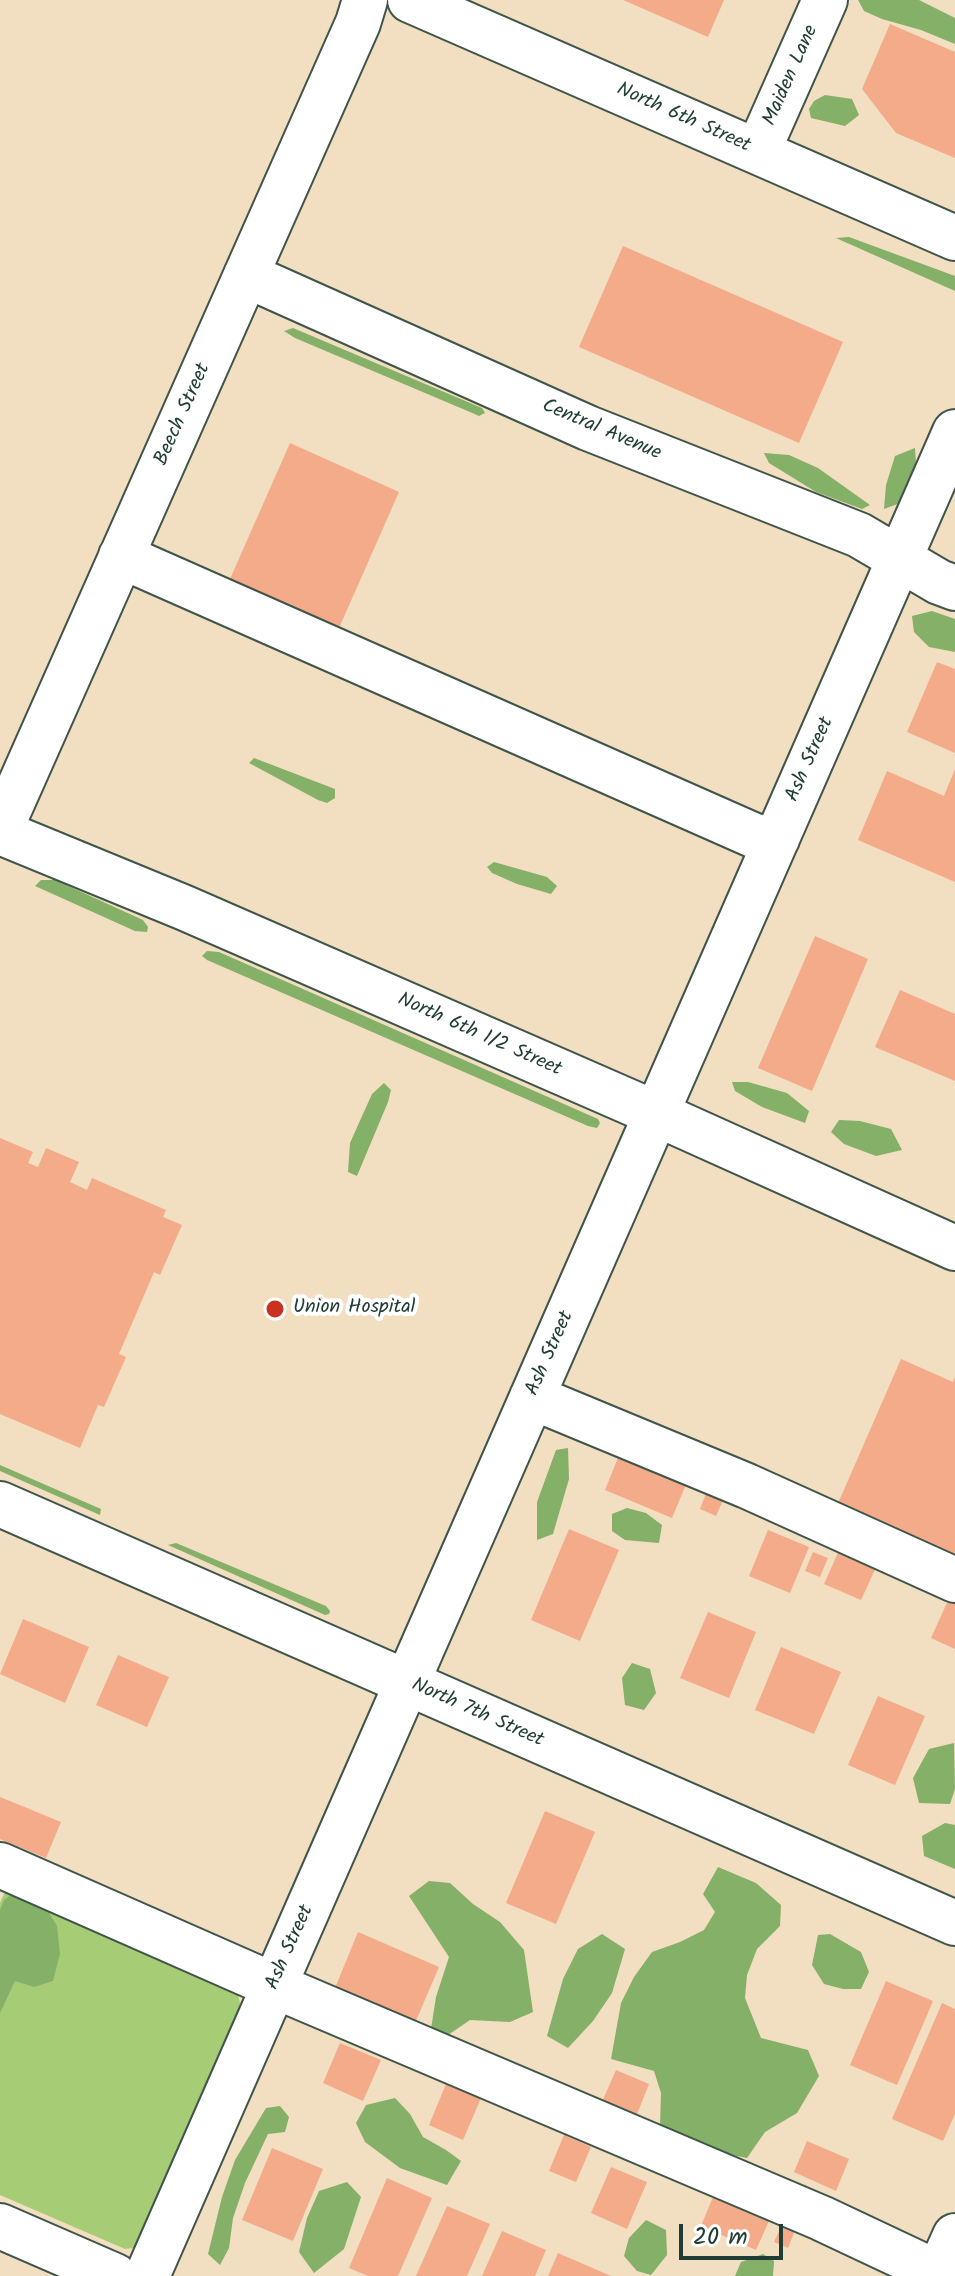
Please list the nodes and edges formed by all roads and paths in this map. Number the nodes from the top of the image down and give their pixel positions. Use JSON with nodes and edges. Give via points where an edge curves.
{"nodes":[{"id":1,"x":365,"y":0,"type":"edge"},
{"id":2,"x":410,"y":0,"type":"edge"},
{"id":3,"x":825,"y":0,"type":"edge"},
{"id":4,"x":758,"y":151,"type":"junction"},
{"id":5,"x":955,"y":238,"type":"edge"},
{"id":6,"x":246,"y":275,"type":"junction"},
{"id":7,"x":955,"y":432,"type":"edge"},
{"id":8,"x":121,"y":556,"type":"junction"},
{"id":9,"x":899,"y":559,"type":"junction"},
{"id":10,"x":955,"y":588,"type":"edge"},
{"id":11,"x":0,"y":831,"type":"edge"},
{"id":12,"x":777,"y":839,"type":"junction"},
{"id":13,"x":657,"y":1114,"type":"junction"},
{"id":14,"x":955,"y":1248,"type":"edge"},
{"id":15,"x":532,"y":1397,"type":"junction"},
{"id":16,"x":0,"y":1504,"type":"edge"},
{"id":17,"x":955,"y":1580,"type":"edge"},
{"id":18,"x":407,"y":1683,"type":"junction"},
{"id":19,"x":0,"y":1865,"type":"edge"},
{"id":20,"x":955,"y":1923,"type":"edge"},
{"id":21,"x":275,"y":1986,"type":"junction"},
{"id":22,"x":0,"y":2226,"type":"edge"},
{"id":23,"x":944,"y":2265,"type":"edge"},
{"id":24,"x":115,"y":2276,"type":"edge"},
{"id":25,"x":147,"y":2276,"type":"edge"}],
"edges":[{"from":1,"to":6,"type":"street","name":"Beech Street"},
{"from":2,"to":4,"type":"street","name":"North 6th Street"},
{"from":3,"to":4,"type":"street","name":"Maiden Lane"},
{"from":4,"to":5,"type":"street","name":"North 6th Street"},
{"from":6,"to":8,"type":"street","name":"Beech Street"},
{"from":6,"to":9,"type":"street","name":"Central Avenue","via":[[588,428],[859,535]]},
{"from":7,"to":9,"type":"street","name":"Ash Street"},
{"from":8,"to":11,"type":"street","name":"Beech Street"},
{"from":8,"to":12,"type":"street","via":[[755,836]]},
{"from":9,"to":10,"type":"street","name":"Central Avenue"},
{"from":9,"to":12,"type":"street","name":"Ash Street"},
{"from":11,"to":13,"type":"street","name":"North 6th 1/2 Street"},
{"from":12,"to":13,"type":"street","name":"Ash Street"},
{"from":13,"to":14,"type":"street","name":"North 6th 1/2 Street"},
{"from":13,"to":15,"type":"street","name":"Ash Street"},
{"from":15,"to":17,"type":"street"},
{"from":15,"to":18,"type":"street","name":"Ash Street"},
{"from":16,"to":18,"type":"street","name":"North 7th Street"},
{"from":18,"to":20,"type":"street","name":"North 7th Street"},
{"from":18,"to":21,"type":"street","name":"Ash Street"},
{"from":19,"to":21,"type":"street"},
{"from":21,"to":23,"type":"street"},
{"from":21,"to":25,"type":"street","name":"Ash Street"},
{"from":22,"to":24,"type":"street"}]}
